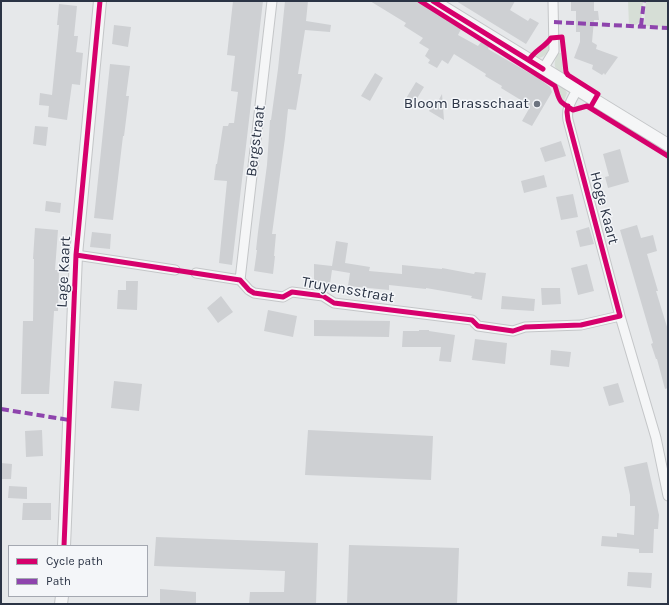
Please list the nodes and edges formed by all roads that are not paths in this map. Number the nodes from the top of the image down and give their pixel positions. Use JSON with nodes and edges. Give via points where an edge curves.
{"nodes":[{"id":1,"x":100,"y":1,"type":"edge"},
{"id":2,"x":272,"y":1,"type":"edge"},
{"id":3,"x":433,"y":1,"type":"edge"},
{"id":4,"x":554,"y":1,"type":"edge"},
{"id":5,"x":543,"y":69,"type":"junction"},
{"id":6,"x":577,"y":90,"type":"junction"},
{"id":7,"x":668,"y":145,"type":"edge"},
{"id":8,"x":76,"y":255,"type":"junction"},
{"id":9,"x":175,"y":270,"type":"dead end"},
{"id":10,"x":196,"y":273,"type":"dead end"},
{"id":11,"x":240,"y":280,"type":"junction"},
{"id":12,"x":620,"y":316,"type":"junction"},
{"id":13,"x":668,"y":496,"type":"edge"},
{"id":14,"x":64,"y":545,"type":"edge"}],
"edges":[{"from":1,"to":8,"type":"street","name":"Lage Kaart"},
{"from":2,"to":11,"type":"street","name":"Bergstraat"},
{"from":3,"to":5,"type":"street"},
{"from":4,"to":5,"type":"street","via":[[554,51]]},
{"from":5,"to":6,"type":"street"},
{"from":6,"to":7,"type":"street"},
{"from":6,"to":12,"type":"street","name":"Hoge Kaart","via":[[567,112]]},
{"from":8,"to":9,"type":"street"},
{"from":8,"to":14,"type":"street","name":"Lage Kaart"},
{"from":10,"to":11,"type":"street"},
{"from":11,"to":12,"type":"street","name":"Truyensstraat","via":[[254,293],[283,297],[292,292],[323,296],[334,302],[472,320],[478,326],[513,330],[525,327],[581,325]]},
{"from":12,"to":13,"type":"street","name":"Hoge Kaart","via":[[656,438]]}]}
